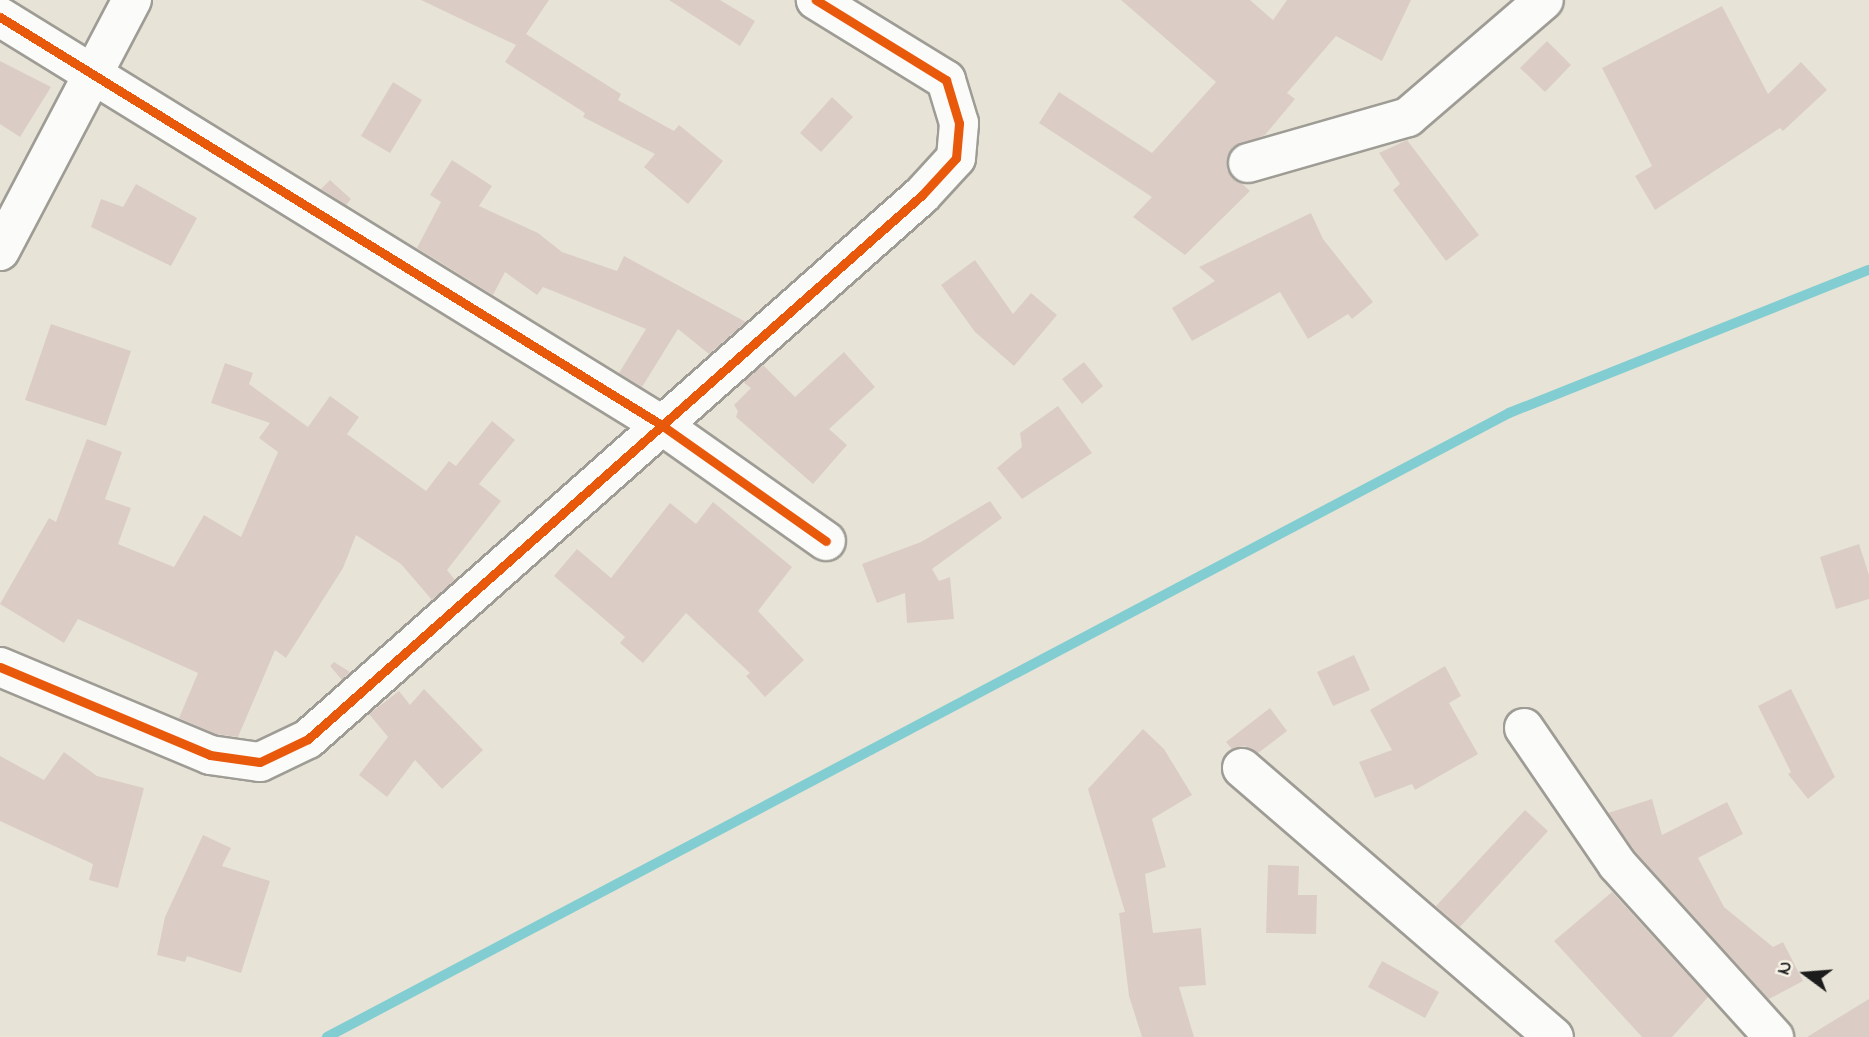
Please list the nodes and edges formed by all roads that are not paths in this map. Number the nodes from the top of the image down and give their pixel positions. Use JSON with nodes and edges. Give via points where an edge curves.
{"nodes":[{"id":1,"x":132,"y":0,"type":"edge"},
{"id":2,"x":816,"y":0,"type":"edge"},
{"id":3,"x":1524,"y":6,"type":"edge"},
{"id":4,"x":0,"y":17,"type":"edge"},
{"id":5,"x":94,"y":76,"type":"junction"},
{"id":6,"x":1248,"y":163,"type":"dead end"},
{"id":7,"x":0,"y":251,"type":"edge"},
{"id":8,"x":660,"y":424,"type":"junction"},
{"id":9,"x":826,"y":541,"type":"dead end"},
{"id":10,"x":0,"y":667,"type":"edge"},
{"id":11,"x":1524,"y":728,"type":"dead end"},
{"id":12,"x":1242,"y":768,"type":"dead end"},
{"id":13,"x":1554,"y":1037,"type":"edge"},
{"id":14,"x":1774,"y":1037,"type":"edge"}],
"edges":[{"from":1,"to":5,"type":"street"},
{"from":2,"to":8,"type":"street","via":[[946,80],[959,123],[956,158],[922,195]]},
{"from":3,"to":6,"type":"street","via":[[1408,117]]},
{"from":4,"to":5,"type":"street"},
{"from":5,"to":7,"type":"street"},
{"from":5,"to":8,"type":"street"},
{"from":8,"to":9,"type":"street"},
{"from":8,"to":10,"type":"street","via":[[435,631],[308,740],[260,762],[210,755]]},
{"from":11,"to":14,"type":"street","via":[[1617,864]]},
{"from":12,"to":13,"type":"street"}]}
